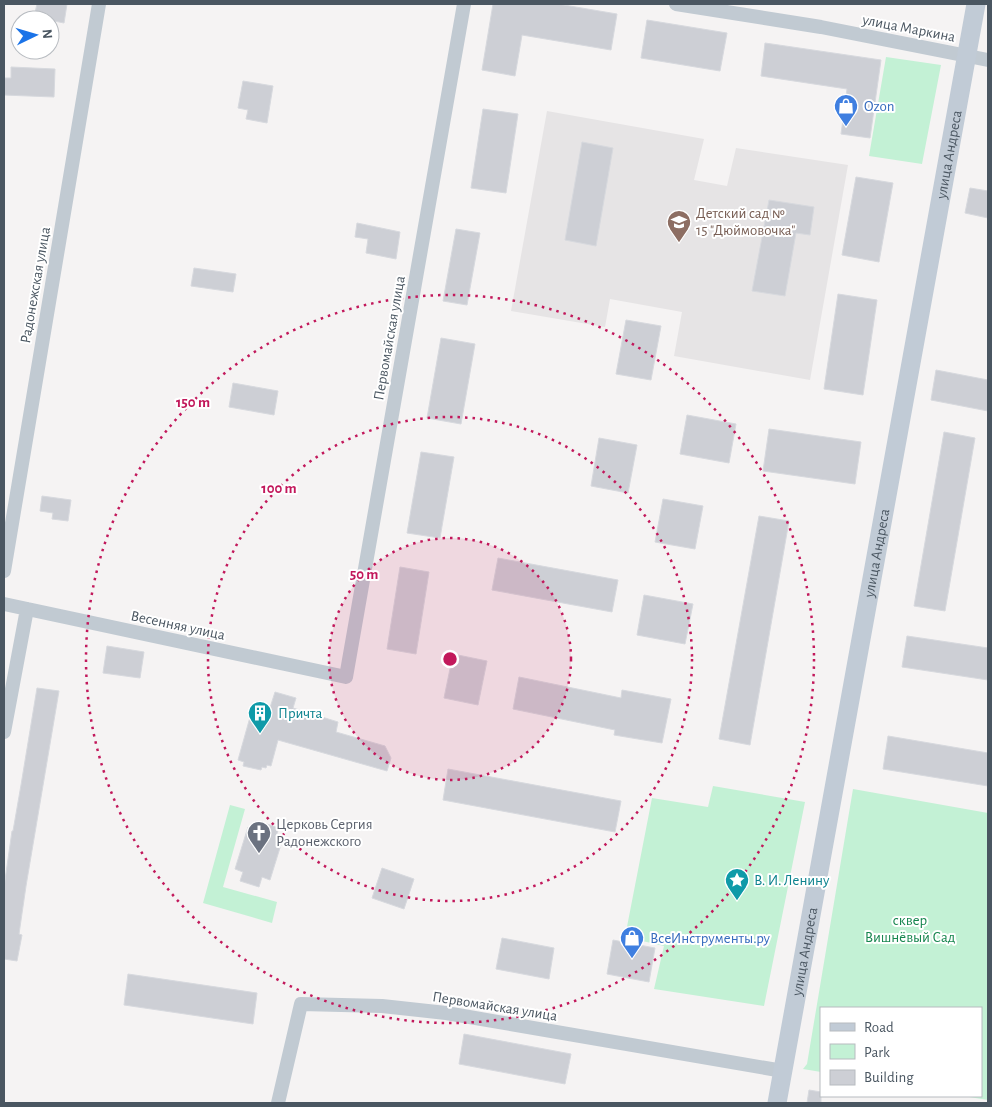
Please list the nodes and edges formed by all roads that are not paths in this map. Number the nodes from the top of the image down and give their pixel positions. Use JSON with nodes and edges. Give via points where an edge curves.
{"nodes":[{"id":1,"x":99,"y":4,"type":"edge"},
{"id":2,"x":464,"y":4,"type":"edge"},
{"id":3,"x":676,"y":4,"type":"edge"},
{"id":4,"x":976,"y":4,"type":"edge"},
{"id":5,"x":967,"y":56,"type":"junction"},
{"id":6,"x":988,"y":60,"type":"edge"},
{"id":7,"x":4,"y":571,"type":"edge"},
{"id":8,"x":4,"y":604,"type":"edge"},
{"id":9,"x":26,"y":609,"type":"junction"},
{"id":10,"x":346,"y":677,"type":"joint"},
{"id":11,"x":4,"y":732,"type":"edge"},
{"id":12,"x":783,"y":1071,"type":"junction"},
{"id":13,"x":278,"y":1103,"type":"edge"},
{"id":14,"x":777,"y":1103,"type":"edge"}],
"edges":[{"from":1,"to":7,"type":"street","name":"Радонежская улица"},
{"from":2,"to":10,"type":"street","name":"Первомайская улица"},
{"from":3,"to":5,"type":"street","name":"улица Маркина"},
{"from":4,"to":5,"type":"street","name":"улица Андреса"},
{"from":5,"to":6,"type":"street","name":"улица Маркина"},
{"from":5,"to":12,"type":"street","name":"улица Андреса"},
{"from":8,"to":9,"type":"street","name":"Весенняя улица"},
{"from":9,"to":10,"type":"street","name":"Весенняя улица"},
{"from":9,"to":11,"type":"street"},
{"from":12,"to":13,"type":"street","name":"Первомайская улица","via":[[446,1013],[382,1006],[301,1004]]},
{"from":12,"to":14,"type":"street","name":"улица Андреса"}]}
